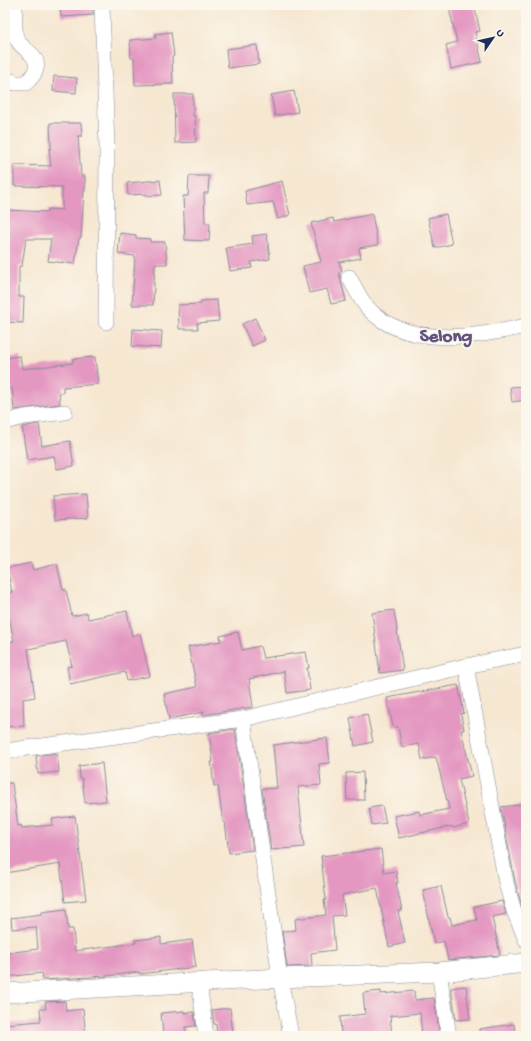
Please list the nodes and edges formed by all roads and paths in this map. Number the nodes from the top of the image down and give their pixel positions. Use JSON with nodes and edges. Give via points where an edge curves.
{"nodes":[{"id":1,"x":15,"y":5,"type":"edge"},
{"id":2,"x":102,"y":5,"type":"edge"},
{"id":3,"x":5,"y":78,"type":"edge"},
{"id":4,"x":349,"y":277,"type":"dead end"},
{"id":5,"x":106,"y":322,"type":"dead end"},
{"id":6,"x":526,"y":326,"type":"edge"},
{"id":7,"x":65,"y":412,"type":"dead end"},
{"id":8,"x":5,"y":422,"type":"edge"},
{"id":9,"x":526,"y":654,"type":"edge"},
{"id":10,"x":466,"y":666,"type":"junction"},
{"id":11,"x":243,"y":719,"type":"junction"},
{"id":12,"x":5,"y":751,"type":"edge"},
{"id":13,"x":526,"y":940,"type":"edge"},
{"id":14,"x":526,"y":963,"type":"edge"},
{"id":15,"x":439,"y":972,"type":"junction"},
{"id":16,"x":280,"y":978,"type":"junction"},
{"id":17,"x":199,"y":982,"type":"junction"},
{"id":18,"x":5,"y":993,"type":"edge"},
{"id":19,"x":206,"y":1036,"type":"edge"},
{"id":20,"x":291,"y":1036,"type":"edge"},
{"id":21,"x":449,"y":1036,"type":"edge"}],
"edges":[{"from":1,"to":3,"type":"street","via":[[16,37],[20,45],[33,56],[36,71],[33,78],[26,83],[15,83]]},
{"from":2,"to":5,"type":"street","via":[[106,149]]},
{"from":4,"to":6,"type":"street","via":[[360,298],[374,314],[407,332],[455,336],[493,333]]},
{"from":7,"to":8,"type":"street"},
{"from":9,"to":10,"type":"street"},
{"from":10,"to":11,"type":"street"},
{"from":10,"to":13,"type":"street","via":[[506,883]]},
{"from":11,"to":12,"type":"street"},
{"from":11,"to":16,"type":"street"},
{"from":14,"to":15,"type":"street"},
{"from":15,"to":16,"type":"street"},
{"from":15,"to":21,"type":"street"},
{"from":16,"to":17,"type":"street"},
{"from":16,"to":20,"type":"street"},
{"from":17,"to":18,"type":"street"},
{"from":17,"to":19,"type":"street"}]}
